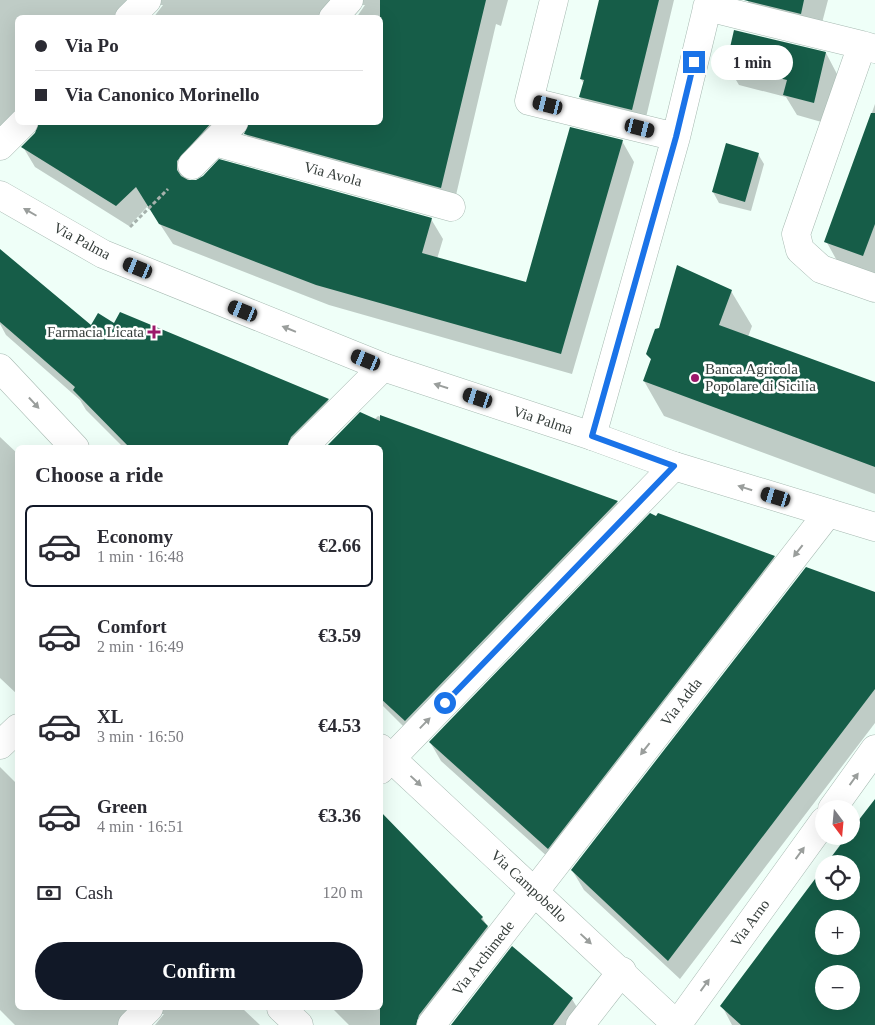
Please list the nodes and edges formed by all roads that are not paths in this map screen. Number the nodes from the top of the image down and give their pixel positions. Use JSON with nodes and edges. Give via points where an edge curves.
{"nodes":[{"id":1,"x":147,"y":0,"type":"edge"},
{"id":2,"x":350,"y":0,"type":"edge"},
{"id":3,"x":554,"y":0,"type":"edge"},
{"id":4,"x":708,"y":3,"type":"edge"},
{"id":5,"x":132,"y":15,"type":"edge"},
{"id":6,"x":336,"y":15,"type":"edge"},
{"id":7,"x":868,"y":47,"type":"edge"},
{"id":8,"x":21,"y":125,"type":"edge"},
{"id":9,"x":231,"y":125,"type":"edge"},
{"id":10,"x":676,"y":137,"type":"junction"},
{"id":11,"x":215,"y":142,"type":"junction"},
{"id":12,"x":0,"y":146,"type":"edge"},
{"id":13,"x":192,"y":165,"type":"road end"},
{"id":14,"x":0,"y":195,"type":"edge"},
{"id":15,"x":451,"y":206,"type":"dead end"},
{"id":16,"x":875,"y":288,"type":"edge"},
{"id":17,"x":384,"y":367,"type":"junction"},
{"id":18,"x":0,"y":368,"type":"edge"},
{"id":19,"x":592,"y":436,"type":"junction"},
{"id":20,"x":73,"y":445,"type":"edge"},
{"id":21,"x":305,"y":445,"type":"edge"},
{"id":22,"x":674,"y":466,"type":"junction"},
{"id":23,"x":828,"y":513,"type":"junction"},
{"id":24,"x":875,"y":528,"type":"edge"},
{"id":25,"x":875,"y":749,"type":"edge"},
{"id":26,"x":384,"y":759,"type":"edge"},
{"id":27,"x":838,"y":800,"type":"edge"},
{"id":28,"x":815,"y":833,"type":"edge"},
{"id":29,"x":535,"y":891,"type":"junction"},
{"id":30,"x":622,"y":971,"type":"junction"},
{"id":31,"x":147,"y":1010,"type":"edge"},
{"id":32,"x":283,"y":1010,"type":"edge"},
{"id":33,"x":132,"y":1025,"type":"edge"},
{"id":34,"x":299,"y":1025,"type":"edge"},
{"id":35,"x":431,"y":1025,"type":"edge"},
{"id":36,"x":580,"y":1025,"type":"edge"},
{"id":37,"x":677,"y":1025,"type":"edge"}],
"edges":[{"from":1,"to":5,"type":"street"},
{"from":2,"to":6,"type":"street"},
{"from":3,"to":10,"type":"street","via":[[529,101]]},
{"from":4,"to":7,"type":"street"},
{"from":4,"to":10,"type":"street"},
{"from":7,"to":16,"type":"street","via":[[796,234],[800,250],[821,269]]},
{"from":8,"to":12,"type":"street"},
{"from":9,"to":11,"type":"street"},
{"from":10,"to":19,"type":"street"},
{"from":11,"to":13,"type":"street"},
{"from":11,"to":15,"type":"street","name":"Via Avola"},
{"from":17,"to":14,"type":"street","name":"Via Palma","one_way":true,"via":[[103,254]]},
{"from":19,"to":17,"type":"street","name":"Via Palma","one_way":true},
{"from":17,"to":21,"type":"street"},
{"from":18,"to":20,"type":"street","one_way":true},
{"from":19,"to":22,"type":"street","name":"Via Palma"},
{"from":23,"to":22,"type":"street","name":"Via Palma","one_way":true},
{"from":26,"to":22,"type":"street","one_way":true},
{"from":23,"to":24,"type":"street","name":"Via Palma"},
{"from":23,"to":29,"type":"street","name":"Via Adda","one_way":true},
{"from":27,"to":25,"type":"street","one_way":true},
{"from":26,"to":29,"type":"street","name":"Via Campobello","one_way":true},
{"from":37,"to":28,"type":"street","name":"Via Arno","one_way":true},
{"from":29,"to":30,"type":"street","name":"Via Campobello","one_way":true},
{"from":29,"to":35,"type":"street","name":"Via Archimede"},
{"from":30,"to":36,"type":"street"},
{"from":30,"to":37,"type":"street","name":"Via Campobello"},
{"from":31,"to":33,"type":"street"},
{"from":32,"to":34,"type":"street"}]}
